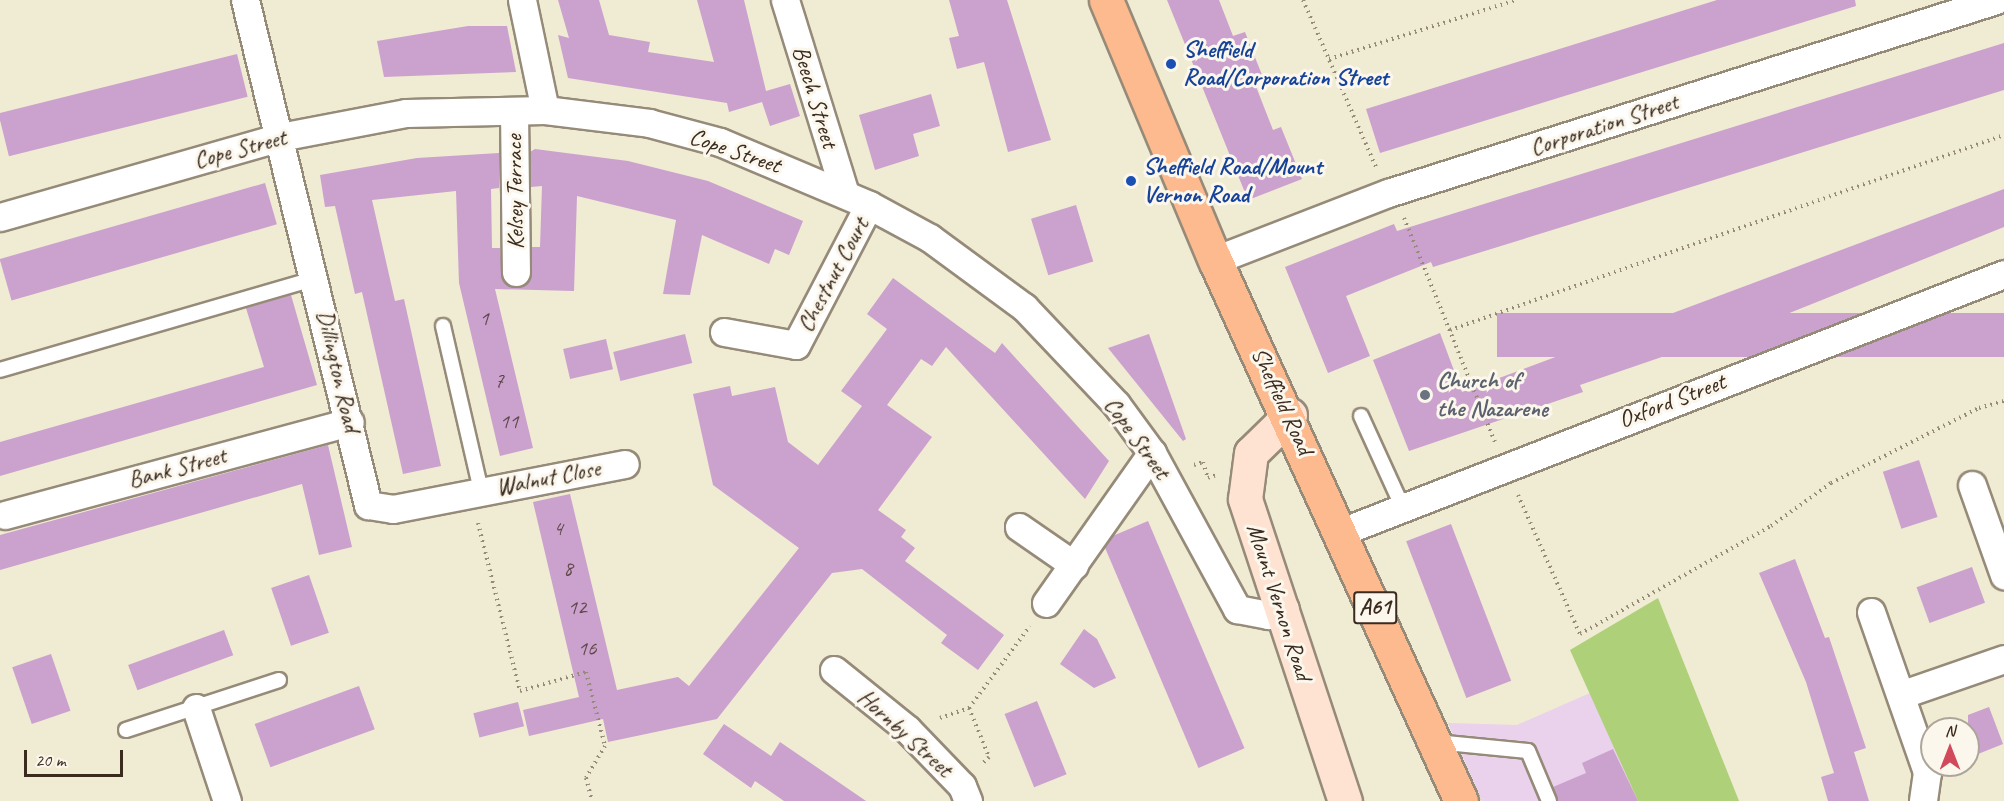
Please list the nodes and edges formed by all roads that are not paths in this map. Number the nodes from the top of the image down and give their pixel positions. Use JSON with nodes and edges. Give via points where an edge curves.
{"nodes":[{"id":1,"x":245,"y":0,"type":"edge"},
{"id":2,"x":522,"y":0,"type":"edge"},
{"id":3,"x":785,"y":0,"type":"edge"},
{"id":4,"x":1107,"y":0,"type":"edge"},
{"id":5,"x":1996,"y":0,"type":"edge"},
{"id":6,"x":545,"y":110,"type":"junction"},
{"id":7,"x":514,"y":111,"type":"junction"},
{"id":8,"x":280,"y":137,"type":"junction"},
{"id":9,"x":857,"y":200,"type":"junction"},
{"id":10,"x":0,"y":217,"type":"edge"},
{"id":11,"x":1215,"y":260,"type":"junction"},
{"id":12,"x":516,"y":272,"type":"dead end"},
{"id":13,"x":2004,"y":274,"type":"edge"},
{"id":14,"x":317,"y":278,"type":"junction"},
{"id":15,"x":443,"y":326,"type":"dead end"},
{"id":16,"x":724,"y":332,"type":"dead end"},
{"id":17,"x":0,"y":370,"type":"edge"},
{"id":18,"x":1290,"y":415,"type":"junction"},
{"id":19,"x":1361,"y":416,"type":"dead end"},
{"id":20,"x":350,"y":422,"type":"junction"},
{"id":21,"x":1152,"y":453,"type":"junction"},
{"id":22,"x":625,"y":464,"type":"dead end"},
{"id":23,"x":1972,"y":485,"type":"dead end"},
{"id":24,"x":476,"y":492,"type":"junction"},
{"id":25,"x":1402,"y":506,"type":"junction"},
{"id":26,"x":5,"y":515,"type":"dead end"},
{"id":27,"x":1019,"y":527,"type":"dead end"},
{"id":28,"x":1341,"y":532,"type":"junction"},
{"id":29,"x":1074,"y":565,"type":"junction"},
{"id":30,"x":2004,"y":575,"type":"edge"},
{"id":31,"x":1046,"y":603,"type":"road end"},
{"id":32,"x":1285,"y":608,"type":"junction"},
{"id":33,"x":1871,"y":612,"type":"dead end"},
{"id":34,"x":2004,"y":659,"type":"edge"},
{"id":35,"x":834,"y":670,"type":"dead end"},
{"id":36,"x":279,"y":680,"type":"dead end"},
{"id":37,"x":1903,"y":694,"type":"junction"},
{"id":38,"x":196,"y":708,"type":"junction"},
{"id":39,"x":126,"y":730,"type":"dead end"},
{"id":40,"x":1436,"y":742,"type":"junction"},
{"id":41,"x":965,"y":794,"type":"edge"},
{"id":42,"x":227,"y":801,"type":"edge"},
{"id":43,"x":1345,"y":801,"type":"edge"},
{"id":44,"x":1461,"y":801,"type":"edge"},
{"id":45,"x":1550,"y":801,"type":"edge"},
{"id":46,"x":1923,"y":801,"type":"edge"}],
"edges":[{"from":1,"to":8,"type":"street","name":"Dillington Road"},
{"from":2,"to":6,"type":"street"},
{"from":3,"to":9,"type":"street","name":"Beech Street"},
{"from":4,"to":11,"type":"highway","name":"Sheffield Road","number":"A61"},
{"from":5,"to":11,"type":"street","name":"Corporation Street","via":[[1388,194]]},
{"from":6,"to":7,"type":"street","name":"Cope Street"},
{"from":6,"to":9,"type":"street","name":"Cope Street","via":[[649,123],[720,142]]},
{"from":7,"to":8,"type":"street","name":"Cope Street","via":[[406,113]]},
{"from":7,"to":12,"type":"street","name":"Kelsey Terrace"},
{"from":8,"to":10,"type":"street","name":"Cope Street"},
{"from":8,"to":14,"type":"street","name":"Dillington Road"},
{"from":9,"to":16,"type":"street","name":"Chestnut Court","via":[[796,345]]},
{"from":9,"to":21,"type":"street","name":"Cope Street","via":[[930,238],[1024,307],[1116,404]]},
{"from":11,"to":18,"type":"highway","name":"Sheffield Road","number":"A61"},
{"from":13,"to":25,"type":"street","name":"Oxford Street"},
{"from":14,"to":17,"type":"lane"},
{"from":14,"to":20,"type":"street","name":"Dillington Road"},
{"from":15,"to":24,"type":"lane"},
{"from":18,"to":28,"type":"highway","name":"Sheffield Road","number":"A61"},
{"from":18,"to":32,"type":"street","name":"Mount Vernon Road","via":[[1251,453],[1244,482],[1260,549]]},
{"from":19,"to":25,"type":"lane"},
{"from":20,"to":24,"type":"street","name":"Dillington Road","via":[[368,505],[393,509]]},
{"from":20,"to":26,"type":"street","name":"Bank Street"},
{"from":21,"to":29,"type":"street"},
{"from":21,"to":32,"type":"street","name":"Cope Street","via":[[1236,609],[1268,615]]},
{"from":22,"to":24,"type":"street","name":"Walnut Close"},
{"from":23,"to":30,"type":"street"},
{"from":25,"to":28,"type":"street","name":"Oxford Street"},
{"from":27,"to":29,"type":"street"},
{"from":28,"to":40,"type":"highway","name":"Sheffield Road","number":"A61"},
{"from":29,"to":31,"type":"street"},
{"from":32,"to":43,"type":"street","name":"Mount Vernon Road"},
{"from":33,"to":37,"type":"street"},
{"from":34,"to":37,"type":"street"},
{"from":35,"to":41,"type":"street","name":"Hornby Street","via":[[907,729]]},
{"from":36,"to":38,"type":"lane"},
{"from":37,"to":46,"type":"street","via":[[1927,772]]},
{"from":38,"to":39,"type":"lane"},
{"from":38,"to":42,"type":"street"},
{"from":40,"to":44,"type":"highway","name":"Sheffield Road","number":"A61"},
{"from":40,"to":45,"type":"lane","via":[[1528,751]]}]}
